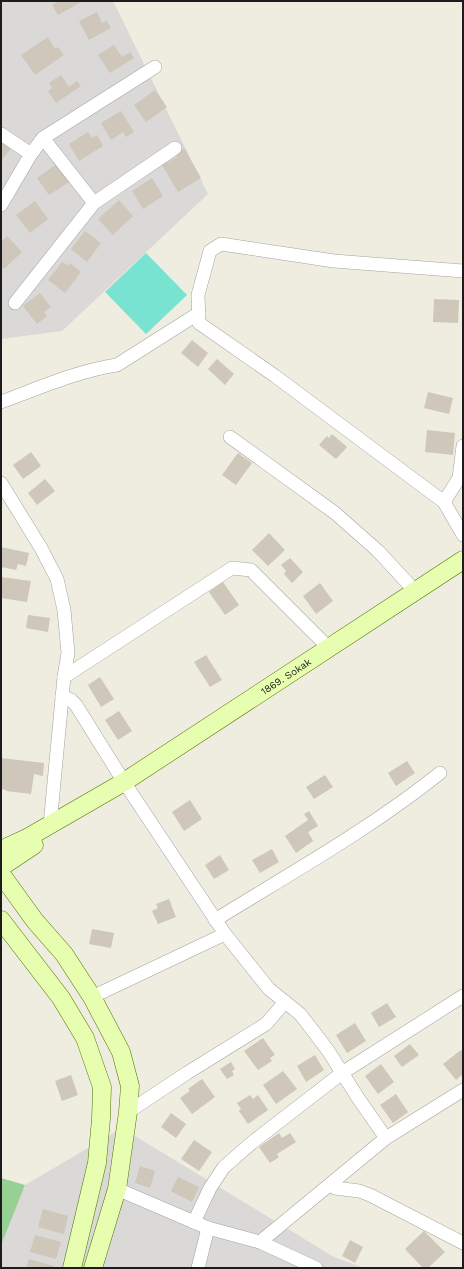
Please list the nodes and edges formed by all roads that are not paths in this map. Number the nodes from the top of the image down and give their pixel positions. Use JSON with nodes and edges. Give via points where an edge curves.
{"nodes":[{"id":1,"x":155,"y":67,"type":"dead end"},
{"id":2,"x":1,"y":134,"type":"edge"},
{"id":3,"x":43,"y":138,"type":"junction"},
{"id":4,"x":175,"y":148,"type":"dead end"},
{"id":5,"x":31,"y":154,"type":"junction"},
{"id":6,"x":94,"y":203,"type":"junction"},
{"id":7,"x":1,"y":205,"type":"edge"},
{"id":8,"x":463,"y":271,"type":"edge"},
{"id":9,"x":15,"y":303,"type":"dead end"},
{"id":10,"x":199,"y":313,"type":"junction"},
{"id":11,"x":1,"y":402,"type":"edge"},
{"id":12,"x":230,"y":437,"type":"dead end"},
{"id":13,"x":463,"y":446,"type":"edge"},
{"id":14,"x":1,"y":483,"type":"edge"},
{"id":15,"x":444,"y":502,"type":"junction"},
{"id":16,"x":463,"y":535,"type":"edge"},
{"id":17,"x":463,"y":560,"type":"edge"},
{"id":18,"x":415,"y":592,"type":"junction"},
{"id":19,"x":329,"y":648,"type":"junction"},
{"id":20,"x":64,"y":677,"type":"junction"},
{"id":21,"x":62,"y":696,"type":"junction"},
{"id":22,"x":440,"y":773,"type":"dead end"},
{"id":23,"x":124,"y":782,"type":"junction"},
{"id":24,"x":107,"y":792,"type":"junction"},
{"id":25,"x":50,"y":825,"type":"junction"},
{"id":26,"x":1,"y":850,"type":"edge"},
{"id":27,"x":24,"y":852,"type":"junction"},
{"id":28,"x":1,"y":866,"type":"edge"},
{"id":29,"x":1,"y":874,"type":"edge"},
{"id":30,"x":18,"y":898,"type":"junction"},
{"id":31,"x":1,"y":920,"type":"edge"},
{"id":32,"x":215,"y":920,"type":"junction"},
{"id":33,"x":224,"y":934,"type":"junction"},
{"id":34,"x":463,"y":996,"type":"edge"},
{"id":35,"x":92,"y":997,"type":"junction"},
{"id":36,"x":285,"y":1002,"type":"junction"},
{"id":37,"x":342,"y":1074,"type":"junction"},
{"id":38,"x":463,"y":1090,"type":"edge"},
{"id":39,"x":128,"y":1112,"type":"junction"},
{"id":40,"x":386,"y":1138,"type":"junction"},
{"id":41,"x":331,"y":1184,"type":"junction"},
{"id":42,"x":118,"y":1189,"type":"junction"},
{"id":43,"x":194,"y":1222,"type":"junction"},
{"id":44,"x":208,"y":1228,"type":"junction"},
{"id":45,"x":260,"y":1242,"type":"junction"},
{"id":46,"x":463,"y":1243,"type":"edge"},
{"id":47,"x":292,"y":1263,"type":"edge"},
{"id":48,"x":72,"y":1268,"type":"edge"},
{"id":49,"x":93,"y":1268,"type":"edge"},
{"id":50,"x":198,"y":1268,"type":"edge"},
{"id":51,"x":316,"y":1268,"type":"edge"}],
"edges":[{"from":1,"to":3,"type":"street"},
{"from":2,"to":5,"type":"street"},
{"from":3,"to":5,"type":"street"},
{"from":3,"to":6,"type":"street"},
{"from":4,"to":6,"type":"street"},
{"from":5,"to":7,"type":"street"},
{"from":6,"to":9,"type":"street"},
{"from":8,"to":10,"type":"street","via":[[334,261],[221,244],[210,251],[198,295]]},
{"from":10,"to":11,"type":"street","via":[[117,366],[104,367]]},
{"from":10,"to":15,"type":"street","via":[[199,323],[275,376]]},
{"from":12,"to":18,"type":"street","via":[[335,513],[378,551]]},
{"from":13,"to":15,"type":"street","via":[[459,478]]},
{"from":14,"to":20,"type":"street","via":[[41,548],[57,580],[64,610],[68,653]]},
{"from":15,"to":16,"type":"street"},
{"from":17,"to":18,"type":"main road","name":"1869. Sokak"},
{"from":18,"to":19,"type":"main road","name":"1869. Sokak"},
{"from":19,"to":20,"type":"street","via":[[251,570],[232,568]]},
{"from":19,"to":23,"type":"main road","name":"1869. Sokak"},
{"from":20,"to":21,"type":"street"},
{"from":21,"to":23,"type":"street","via":[[76,705]]},
{"from":21,"to":25,"type":"street"},
{"from":22,"to":32,"type":"street","via":[[409,798]]},
{"from":23,"to":24,"type":"main road","name":"1869. Sokak"},
{"from":23,"to":32,"type":"street"},
{"from":24,"to":25,"type":"main road","name":"1869. Sokak"},
{"from":24,"to":27,"type":"main road","name":"1869. Sokak"},
{"from":25,"to":26,"type":"main road","name":"1869. Sokak"},
{"from":27,"to":28,"type":"main road","name":"1869. Sokak"},
{"from":27,"to":30,"type":"main road","via":[[14,875]]},
{"from":29,"to":30,"type":"main road"},
{"from":30,"to":35,"type":"main road","via":[[64,954]]},
{"from":31,"to":48,"type":"main road","via":[[65,1004],[85,1038],[102,1087],[97,1163]]},
{"from":32,"to":33,"type":"street"},
{"from":33,"to":35,"type":"street"},
{"from":33,"to":36,"type":"street","via":[[269,989]]},
{"from":34,"to":37,"type":"street"},
{"from":35,"to":39,"type":"main road","via":[[121,1052],[130,1086]]},
{"from":36,"to":37,"type":"street","via":[[300,1014]]},
{"from":36,"to":39,"type":"street","via":[[266,1024],[187,1072]]},
{"from":37,"to":40,"type":"street"},
{"from":37,"to":43,"type":"street","via":[[224,1167],[210,1188]]},
{"from":38,"to":40,"type":"street"},
{"from":39,"to":42,"type":"main road"},
{"from":40,"to":41,"type":"street"},
{"from":41,"to":45,"type":"street"},
{"from":41,"to":46,"type":"street","via":[[335,1188],[358,1191],[370,1196]]},
{"from":42,"to":43,"type":"street"},
{"from":42,"to":49,"type":"main road"},
{"from":43,"to":44,"type":"street"},
{"from":44,"to":45,"type":"street"},
{"from":44,"to":50,"type":"street"},
{"from":45,"to":47,"type":"street"},
{"from":47,"to":51,"type":"street"}]}
